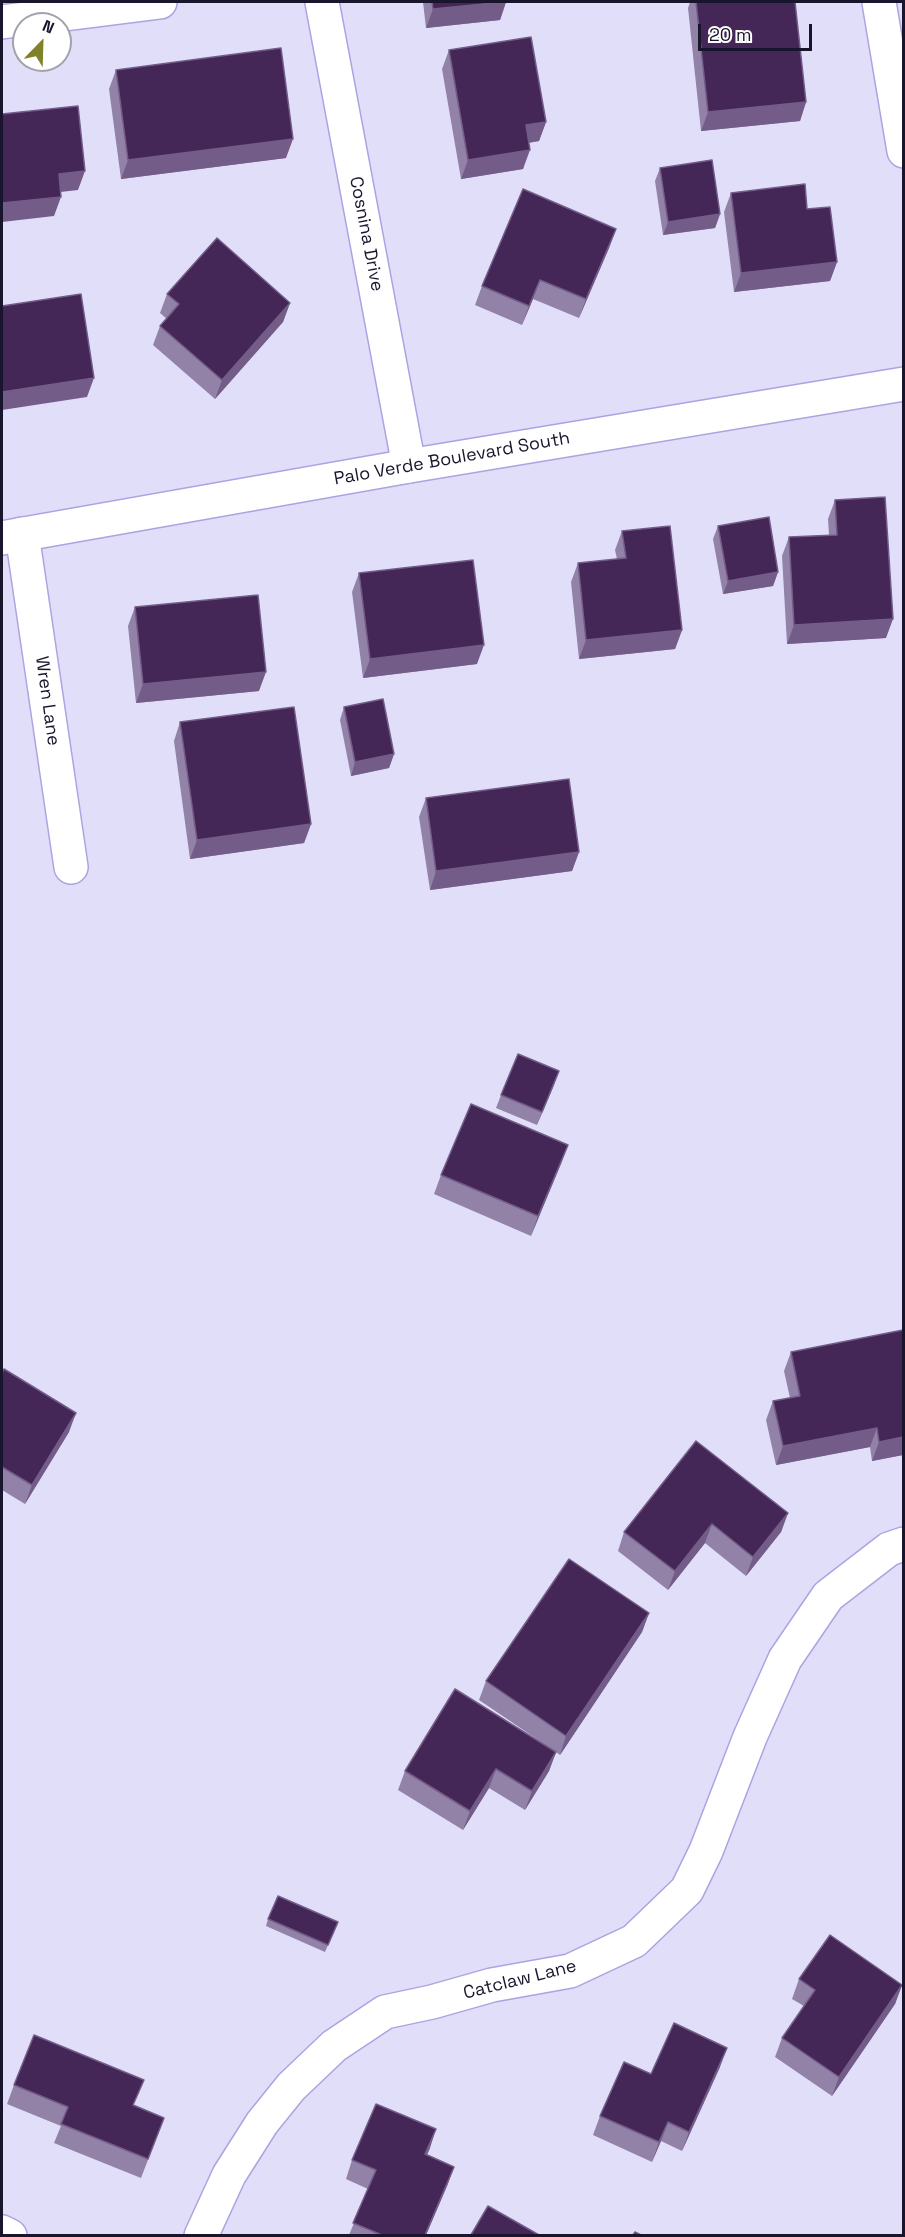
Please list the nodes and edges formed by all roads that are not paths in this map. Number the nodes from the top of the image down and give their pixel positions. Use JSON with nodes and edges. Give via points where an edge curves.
{"nodes":[{"id":1,"x":160,"y":2,"type":"edge"},
{"id":2,"x":322,"y":2,"type":"edge"},
{"id":3,"x":879,"y":2,"type":"edge"},
{"id":4,"x":2,"y":22,"type":"edge"},
{"id":5,"x":903,"y":151,"type":"edge"},
{"id":6,"x":903,"y":384,"type":"edge"},
{"id":7,"x":409,"y":466,"type":"junction"},
{"id":8,"x":12,"y":536,"type":"edge"},
{"id":9,"x":71,"y":867,"type":"dead end"},
{"id":10,"x":903,"y":1544,"type":"edge"},
{"id":11,"x":2,"y":2232,"type":"edge"},
{"id":12,"x":10,"y":2235,"type":"edge"},
{"id":13,"x":201,"y":2235,"type":"edge"}],
"edges":[{"from":1,"to":4,"type":"street"},
{"from":2,"to":7,"type":"street","name":"Cosnina Drive"},
{"from":3,"to":5,"type":"street"},
{"from":6,"to":7,"type":"street","name":"Palo Verde Boulevard South"},
{"from":7,"to":8,"type":"street","name":"Palo Verde Boulevard South"},
{"from":8,"to":9,"type":"street","name":"Wren Lane"},
{"from":10,"to":13,"type":"street","name":"Catclaw Lane","via":[[890,1549],[828,1596],[785,1659],[687,1890],[634,1941],[570,1971],[492,1985],[385,2012],[334,2046],[262,2123],[229,2175]]},
{"from":11,"to":12,"type":"street"}]}
